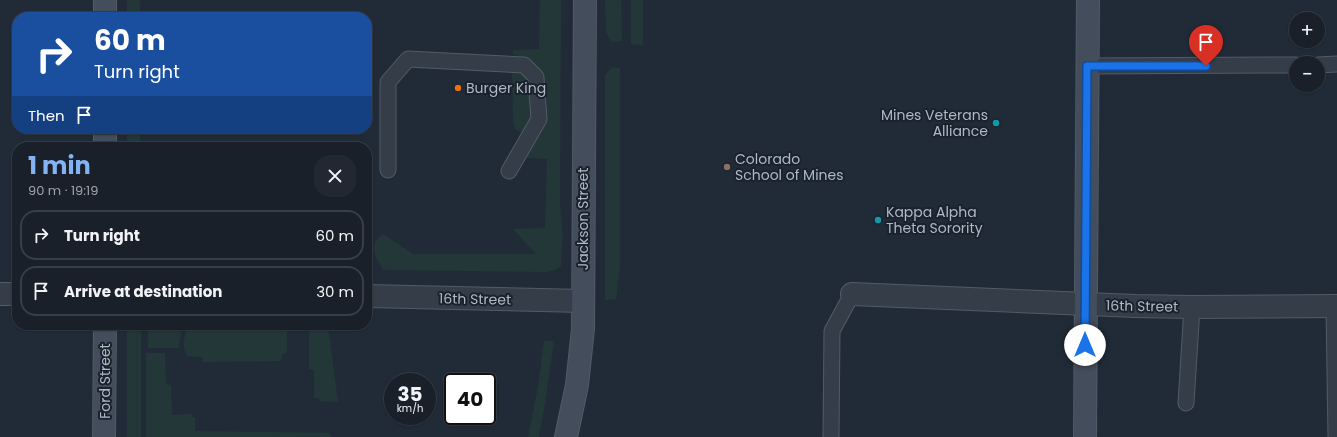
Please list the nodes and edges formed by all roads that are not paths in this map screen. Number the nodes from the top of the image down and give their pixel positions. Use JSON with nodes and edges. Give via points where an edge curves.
{"nodes":[{"id":1,"x":106,"y":0,"type":"edge"},
{"id":2,"x":585,"y":0,"type":"edge"},
{"id":3,"x":1088,"y":0,"type":"edge"},
{"id":4,"x":105,"y":12,"type":"edge"},
{"id":5,"x":1337,"y":64,"type":"edge"},
{"id":6,"x":1289,"y":65,"type":"edge"},
{"id":7,"x":1325,"y":65,"type":"edge"},
{"id":8,"x":1087,"y":66,"type":"junction"},
{"id":9,"x":388,"y":170,"type":"dead end"},
{"id":10,"x":509,"y":171,"type":"dead end"},
{"id":11,"x":0,"y":294,"type":"edge"},
{"id":12,"x":12,"y":294,"type":"edge"},
{"id":13,"x":852,"y":294,"type":"joint"},
{"id":14,"x":372,"y":296,"type":"edge"},
{"id":15,"x":583,"y":301,"type":"junction"},
{"id":16,"x":1085,"y":304,"type":"junction"},
{"id":17,"x":1336,"y":306,"type":"edge"},
{"id":18,"x":1192,"y":307,"type":"junction"},
{"id":19,"x":105,"y":330,"type":"edge"},
{"id":20,"x":1186,"y":403,"type":"dead end"},
{"id":21,"x":104,"y":437,"type":"edge"},
{"id":22,"x":566,"y":437,"type":"edge"},
{"id":23,"x":831,"y":437,"type":"edge"},
{"id":24,"x":1085,"y":437,"type":"edge"},
{"id":25,"x":1336,"y":437,"type":"edge"}],
"edges":[{"from":1,"to":4,"type":"main road"},
{"from":2,"to":15,"type":"main road","name":"Jackson Street"},
{"from":3,"to":8,"type":"main road"},
{"from":5,"to":7,"type":"lane"},
{"from":6,"to":8,"type":"lane"},
{"from":8,"to":16,"type":"main road"},
{"from":9,"to":10,"type":"lane","via":[[388,82],[408,59],[524,65],[536,77],[539,119]]},
{"from":11,"to":12,"type":"street"},
{"from":13,"to":16,"type":"street","name":"16th Street"},
{"from":13,"to":23,"type":"lane","via":[[832,331]]},
{"from":14,"to":15,"type":"street","name":"16th Street"},
{"from":15,"to":22,"type":"main road","name":"Jackson Street","via":[[577,386]]},
{"from":16,"to":18,"type":"street","name":"16th Street"},
{"from":16,"to":24,"type":"main road"},
{"from":17,"to":18,"type":"street","name":"16th Street"},
{"from":17,"to":25,"type":"lane"},
{"from":18,"to":20,"type":"lane"},
{"from":19,"to":21,"type":"main road","name":"Ford Street"}]}
